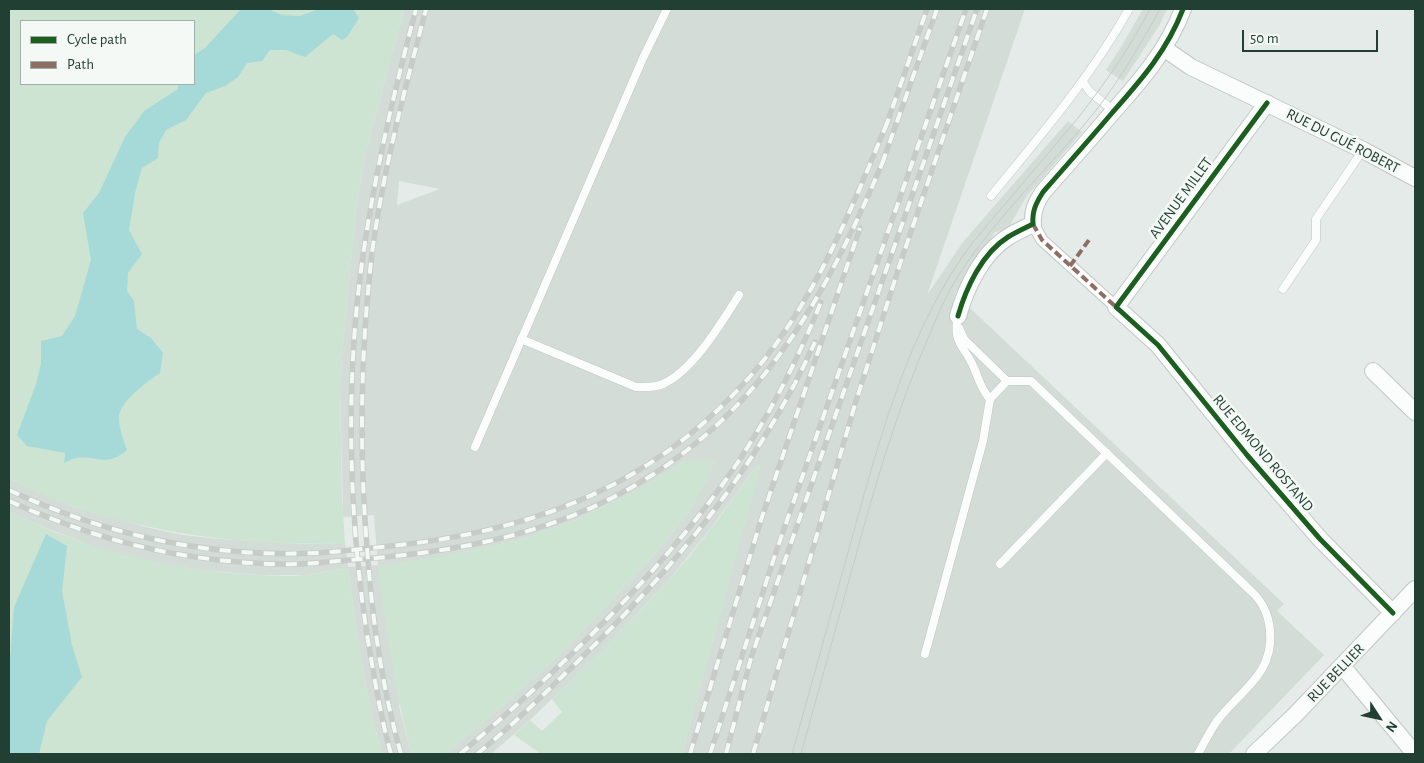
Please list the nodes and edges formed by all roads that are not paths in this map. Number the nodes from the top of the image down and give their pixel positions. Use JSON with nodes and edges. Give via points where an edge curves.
{"nodes":[{"id":1,"x":667,"y":9,"type":"edge"},
{"id":2,"x":1129,"y":9,"type":"edge"},
{"id":3,"x":1183,"y":9,"type":"edge"},
{"id":4,"x":1165,"y":49,"type":"junction"},
{"id":5,"x":1083,"y":82,"type":"junction"},
{"id":6,"x":1267,"y":103,"type":"junction"},
{"id":7,"x":1114,"y":111,"type":"junction"},
{"id":8,"x":1363,"y":150,"type":"junction"},
{"id":9,"x":1415,"y":178,"type":"edge"},
{"id":10,"x":992,"y":196,"type":"dead end"},
{"id":11,"x":1033,"y":224,"type":"junction"},
{"id":12,"x":1283,"y":289,"type":"dead end"},
{"id":13,"x":739,"y":295,"type":"dead end"},
{"id":14,"x":1116,"y":307,"type":"junction"},
{"id":15,"x":958,"y":316,"type":"junction"},
{"id":16,"x":521,"y":339,"type":"junction"},
{"id":17,"x":1373,"y":370,"type":"dead end"},
{"id":18,"x":1007,"y":381,"type":"junction"},
{"id":19,"x":990,"y":399,"type":"junction"},
{"id":20,"x":1415,"y":412,"type":"edge"},
{"id":21,"x":475,"y":447,"type":"dead end"},
{"id":22,"x":1107,"y":453,"type":"junction"},
{"id":23,"x":1000,"y":564,"type":"dead end"},
{"id":24,"x":1415,"y":588,"type":"edge"},
{"id":25,"x":1392,"y":613,"type":"junction"},
{"id":26,"x":925,"y":654,"type":"dead end"},
{"id":27,"x":1341,"y":667,"type":"junction"},
{"id":28,"x":1198,"y":754,"type":"edge"},
{"id":29,"x":1254,"y":754,"type":"edge"},
{"id":30,"x":1415,"y":754,"type":"edge"}],
"edges":[{"from":1,"to":16,"type":"lane"},
{"from":2,"to":5,"type":"lane"},
{"from":3,"to":4,"type":"street"},
{"from":4,"to":6,"type":"street","name":"RUE DU GUÉ ROBERT","via":[[1191,67]]},
{"from":4,"to":7,"type":"street"},
{"from":5,"to":7,"type":"lane","via":[[1090,92]]},
{"from":5,"to":10,"type":"lane"},
{"from":6,"to":8,"type":"street","name":"RUE DU GUÉ ROBERT"},
{"from":6,"to":14,"type":"street","name":"AVENUE MILLET"},
{"from":7,"to":11,"type":"street","via":[[1043,192],[1034,205]]},
{"from":8,"to":9,"type":"street","name":"RUE DU GUÉ ROBERT"},
{"from":8,"to":12,"type":"lane","via":[[1316,219],[1316,240]]},
{"from":11,"to":14,"type":"street","name":"RUE EDMOND ROSTAND","via":[[1042,240]]},
{"from":11,"to":15,"type":"street","via":[[1008,237],[990,252],[969,288]]},
{"from":13,"to":16,"type":"lane","via":[[696,356],[665,383],[653,387],[636,387]]},
{"from":14,"to":25,"type":"street","name":"RUE EDMOND ROSTAND","via":[[1158,345],[1320,539]]},
{"from":15,"to":18,"type":"lane","via":[[964,339]]},
{"from":15,"to":19,"type":"lane","via":[[958,342]]},
{"from":16,"to":21,"type":"lane"},
{"from":17,"to":20,"type":"street"},
{"from":18,"to":19,"type":"lane"},
{"from":18,"to":22,"type":"lane","via":[[1031,381]]},
{"from":19,"to":26,"type":"lane","via":[[983,440]]},
{"from":22,"to":23,"type":"lane"},
{"from":22,"to":28,"type":"lane","via":[[1258,599],[1268,619],[1270,646],[1263,670],[1218,720]]},
{"from":24,"to":25,"type":"street","name":"RUE BELLIER"},
{"from":25,"to":27,"type":"street","name":"RUE BELLIER"},
{"from":27,"to":29,"type":"street","name":"RUE BELLIER"},
{"from":27,"to":30,"type":"street"}]}
